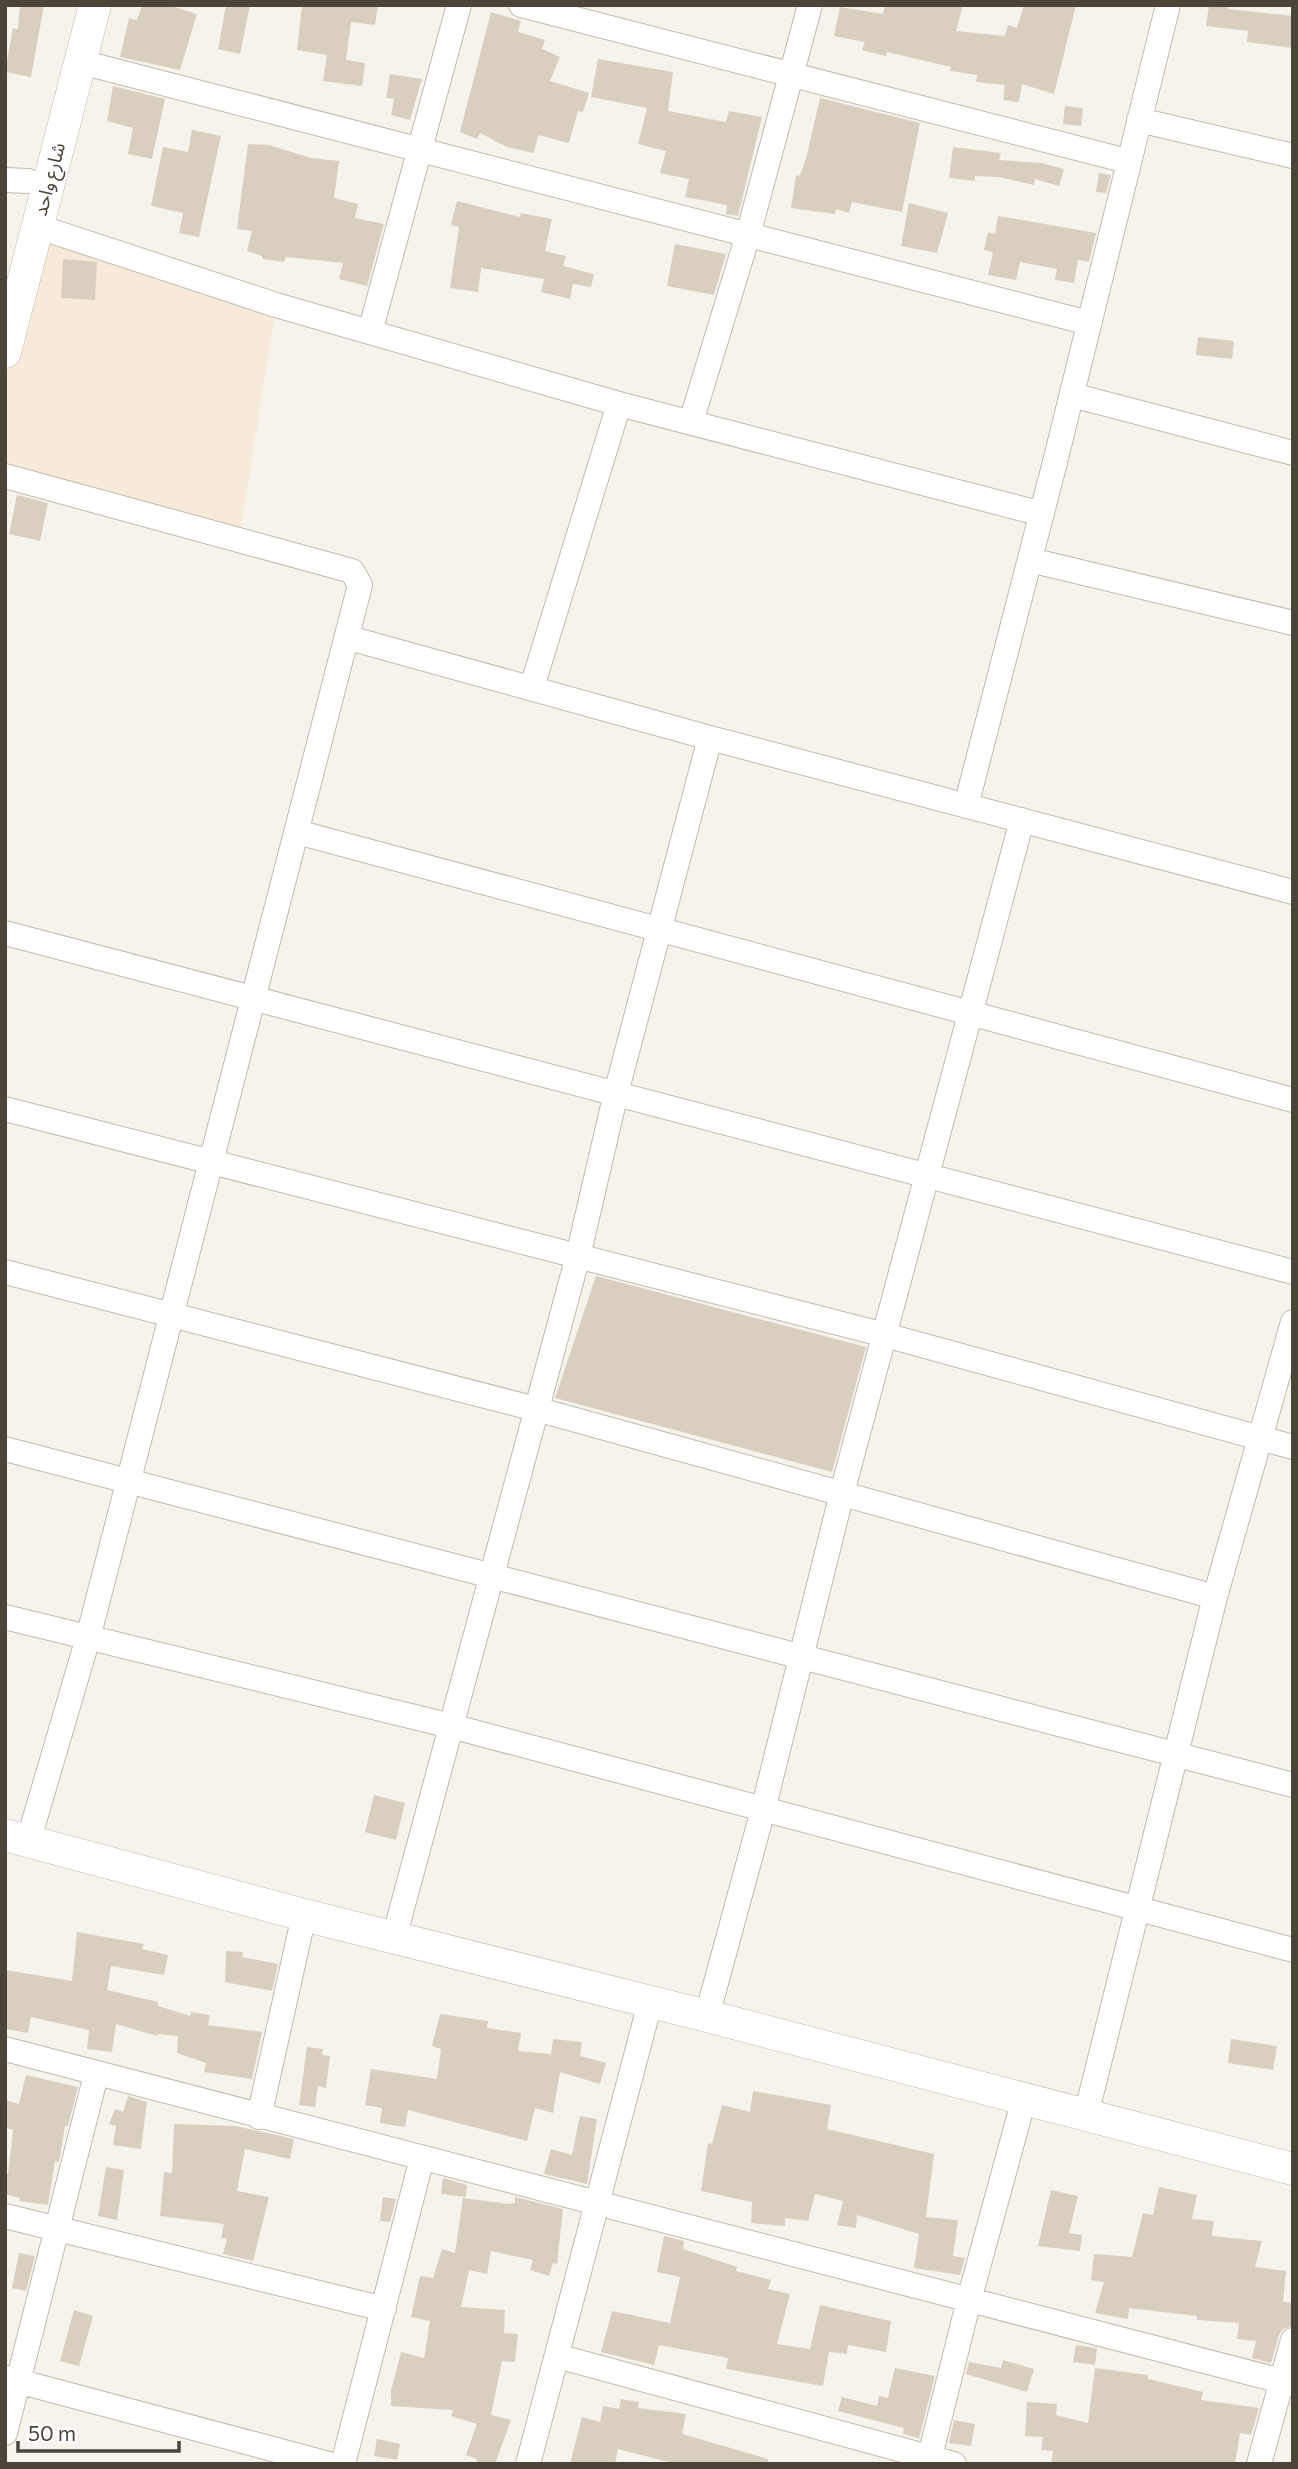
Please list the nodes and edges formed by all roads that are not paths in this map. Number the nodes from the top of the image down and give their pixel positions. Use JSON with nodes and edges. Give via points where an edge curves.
{"nodes":[{"id":1,"x":75,"y":5,"type":"edge"},
{"id":2,"x":95,"y":5,"type":"edge"},
{"id":3,"x":459,"y":5,"type":"edge"},
{"id":4,"x":521,"y":5,"type":"edge"},
{"id":5,"x":810,"y":5,"type":"edge"},
{"id":6,"x":1168,"y":5,"type":"edge"},
{"id":7,"x":81,"y":62,"type":"junction"},
{"id":8,"x":790,"y":77,"type":"junction"},
{"id":9,"x":1139,"y":120,"type":"junction"},
{"id":10,"x":419,"y":148,"type":"junction"},
{"id":11,"x":1293,"y":156,"type":"edge"},
{"id":12,"x":1127,"y":161,"type":"junction"},
{"id":13,"x":16,"y":180,"type":"edge"},
{"id":14,"x":36,"y":226,"type":"junction"},
{"id":15,"x":748,"y":235,"type":"junction"},
{"id":16,"x":5,"y":276,"type":"edge"},
{"id":17,"x":1089,"y":323,"type":"junction"},
{"id":18,"x":370,"y":332,"type":"junction"},
{"id":19,"x":5,"y":352,"type":"edge"},
{"id":20,"x":1072,"y":395,"type":"junction"},
{"id":21,"x":619,"y":404,"type":"junction"},
{"id":22,"x":691,"y":422,"type":"junction"},
{"id":23,"x":1293,"y":453,"type":"edge"},
{"id":24,"x":5,"y":476,"type":"edge"},
{"id":25,"x":1042,"y":514,"type":"junction"},
{"id":26,"x":1030,"y":560,"type":"junction"},
{"id":27,"x":1293,"y":623,"type":"edge"},
{"id":28,"x":349,"y":638,"type":"junction"},
{"id":29,"x":532,"y":687,"type":"junction"},
{"id":30,"x":710,"y":738,"type":"junction"},
{"id":31,"x":966,"y":806,"type":"junction"},
{"id":32,"x":1022,"y":820,"type":"junction"},
{"id":33,"x":297,"y":832,"type":"junction"},
{"id":34,"x":1293,"y":892,"type":"edge"},
{"id":35,"x":660,"y":929,"type":"junction"},
{"id":36,"x":5,"y":933,"type":"edge"},
{"id":37,"x":253,"y":999,"type":"junction"},
{"id":38,"x":972,"y":1013,"type":"junction"},
{"id":39,"x":616,"y":1093,"type":"junction"},
{"id":40,"x":1293,"y":1100,"type":"edge"},
{"id":41,"x":5,"y":1110,"type":"edge"},
{"id":42,"x":210,"y":1162,"type":"junction"},
{"id":43,"x":926,"y":1174,"type":"junction"},
{"id":44,"x":578,"y":1256,"type":"junction"},
{"id":45,"x":5,"y":1272,"type":"edge"},
{"id":46,"x":1293,"y":1272,"type":"edge"},
{"id":47,"x":170,"y":1316,"type":"junction"},
{"id":48,"x":1293,"y":1322,"type":"edge"},
{"id":49,"x":885,"y":1335,"type":"junction"},
{"id":50,"x":536,"y":1409,"type":"junction"},
{"id":51,"x":1260,"y":1438,"type":"junction"},
{"id":52,"x":1293,"y":1447,"type":"edge"},
{"id":53,"x":5,"y":1449,"type":"edge"},
{"id":54,"x":128,"y":1481,"type":"junction"},
{"id":55,"x":842,"y":1493,"type":"junction"},
{"id":56,"x":493,"y":1577,"type":"junction"},
{"id":57,"x":1215,"y":1597,"type":"junction"},
{"id":58,"x":5,"y":1617,"type":"edge"},
{"id":59,"x":88,"y":1638,"type":"junction"},
{"id":60,"x":801,"y":1656,"type":"junction"},
{"id":61,"x":450,"y":1726,"type":"junction"},
{"id":62,"x":1175,"y":1756,"type":"junction"},
{"id":63,"x":1293,"y":1786,"type":"edge"},
{"id":64,"x":763,"y":1810,"type":"junction"},
{"id":65,"x":17,"y":1839,"type":"edge"},
{"id":66,"x":1136,"y":1910,"type":"junction"},
{"id":67,"x":304,"y":1915,"type":"junction"},
{"id":68,"x":394,"y":1938,"type":"junction"},
{"id":69,"x":1293,"y":1950,"type":"edge"},
{"id":70,"x":650,"y":2003,"type":"junction"},
{"id":71,"x":708,"y":2015,"type":"junction"},
{"id":72,"x":5,"y":2049,"type":"edge"},
{"id":73,"x":96,"y":2075,"type":"junction"},
{"id":74,"x":1024,"y":2099,"type":"junction"},
{"id":75,"x":1086,"y":2115,"type":"junction"},
{"id":76,"x":259,"y":2117,"type":"junction"},
{"id":77,"x":422,"y":2158,"type":"junction"},
{"id":78,"x":1293,"y":2169,"type":"edge"},
{"id":79,"x":595,"y":2201,"type":"junction"},
{"id":80,"x":5,"y":2216,"type":"edge"},
{"id":81,"x":57,"y":2230,"type":"junction"},
{"id":82,"x":969,"y":2300,"type":"junction"},
{"id":83,"x":384,"y":2309,"type":"junction"},
{"id":84,"x":1293,"y":2340,"type":"edge"},
{"id":85,"x":557,"y":2356,"type":"junction"},
{"id":86,"x":12,"y":2380,"type":"edge"},
{"id":87,"x":1287,"y":2383,"type":"edge"},
{"id":88,"x":5,"y":2433,"type":"edge"},
{"id":89,"x":929,"y":2461,"type":"edge"},
{"id":90,"x":329,"y":2464,"type":"edge"},
{"id":91,"x":343,"y":2464,"type":"edge"},
{"id":92,"x":528,"y":2464,"type":"edge"},
{"id":93,"x":954,"y":2464,"type":"edge"},
{"id":94,"x":1259,"y":2464,"type":"edge"}],
"edges":[{"from":1,"to":13,"type":"street","name":"شارع واحد"},
{"from":2,"to":7,"type":"street","name":"شارع واحد"},
{"from":3,"to":10,"type":"street"},
{"from":4,"to":8,"type":"street"},
{"from":5,"to":8,"type":"street"},
{"from":6,"to":9,"type":"street"},
{"from":7,"to":10,"type":"street"},
{"from":7,"to":14,"type":"street","name":"شارع واحد"},
{"from":8,"to":12,"type":"street"},
{"from":8,"to":15,"type":"street"},
{"from":9,"to":11,"type":"street"},
{"from":9,"to":12,"type":"street"},
{"from":10,"to":15,"type":"street"},
{"from":10,"to":18,"type":"street"},
{"from":12,"to":17,"type":"street"},
{"from":13,"to":16,"type":"street","name":"شارع واحد"},
{"from":14,"to":18,"type":"street"},
{"from":14,"to":19,"type":"street","name":"شارع واحد"},
{"from":15,"to":17,"type":"street"},
{"from":15,"to":22,"type":"street"},
{"from":17,"to":20,"type":"street"},
{"from":18,"to":21,"type":"street"},
{"from":20,"to":23,"type":"street"},
{"from":20,"to":25,"type":"street"},
{"from":21,"to":22,"type":"street"},
{"from":21,"to":29,"type":"street"},
{"from":22,"to":25,"type":"street"},
{"from":24,"to":28,"type":"street","via":[[352,571],[360,585]]},
{"from":25,"to":26,"type":"street"},
{"from":26,"to":27,"type":"street"},
{"from":26,"to":31,"type":"street"},
{"from":28,"to":29,"type":"street"},
{"from":28,"to":33,"type":"street"},
{"from":29,"to":30,"type":"street"},
{"from":30,"to":31,"type":"street"},
{"from":30,"to":35,"type":"street"},
{"from":31,"to":32,"type":"street"},
{"from":32,"to":34,"type":"street"},
{"from":32,"to":38,"type":"street"},
{"from":33,"to":35,"type":"street"},
{"from":33,"to":37,"type":"street"},
{"from":35,"to":38,"type":"street"},
{"from":35,"to":39,"type":"street"},
{"from":36,"to":37,"type":"street"},
{"from":37,"to":39,"type":"street"},
{"from":37,"to":42,"type":"street"},
{"from":38,"to":40,"type":"street"},
{"from":38,"to":43,"type":"street"},
{"from":39,"to":43,"type":"street"},
{"from":39,"to":44,"type":"street"},
{"from":41,"to":42,"type":"street"},
{"from":42,"to":44,"type":"street"},
{"from":42,"to":47,"type":"street"},
{"from":43,"to":46,"type":"street"},
{"from":43,"to":49,"type":"street"},
{"from":44,"to":49,"type":"street"},
{"from":44,"to":50,"type":"street"},
{"from":45,"to":47,"type":"street"},
{"from":47,"to":50,"type":"street"},
{"from":47,"to":54,"type":"street"},
{"from":48,"to":51,"type":"street"},
{"from":49,"to":51,"type":"street"},
{"from":49,"to":55,"type":"street"},
{"from":50,"to":55,"type":"street"},
{"from":50,"to":56,"type":"street"},
{"from":51,"to":52,"type":"street"},
{"from":51,"to":57,"type":"street"},
{"from":53,"to":54,"type":"street"},
{"from":54,"to":56,"type":"street"},
{"from":54,"to":59,"type":"street"},
{"from":55,"to":57,"type":"street"},
{"from":55,"to":60,"type":"street"},
{"from":56,"to":60,"type":"street"},
{"from":56,"to":61,"type":"street"},
{"from":57,"to":62,"type":"street"},
{"from":58,"to":59,"type":"street"},
{"from":59,"to":61,"type":"street"},
{"from":59,"to":65,"type":"street"},
{"from":60,"to":62,"type":"street"},
{"from":60,"to":64,"type":"street"},
{"from":61,"to":64,"type":"street"},
{"from":61,"to":68,"type":"street"},
{"from":62,"to":63,"type":"street"},
{"from":62,"to":66,"type":"street"},
{"from":64,"to":66,"type":"street"},
{"from":64,"to":71,"type":"street"},
{"from":65,"to":67,"type":"street"},
{"from":66,"to":69,"type":"street"},
{"from":66,"to":75,"type":"street"},
{"from":67,"to":68,"type":"street"},
{"from":67,"to":76,"type":"street"},
{"from":68,"to":70,"type":"street"},
{"from":70,"to":71,"type":"street"},
{"from":70,"to":79,"type":"street"},
{"from":71,"to":74,"type":"street"},
{"from":72,"to":73,"type":"street"},
{"from":73,"to":76,"type":"street"},
{"from":73,"to":81,"type":"street"},
{"from":74,"to":75,"type":"street"},
{"from":74,"to":82,"type":"street"},
{"from":75,"to":78,"type":"street"},
{"from":76,"to":77,"type":"street"},
{"from":77,"to":79,"type":"street"},
{"from":77,"to":83,"type":"street"},
{"from":79,"to":82,"type":"street"},
{"from":79,"to":85,"type":"street"},
{"from":80,"to":81,"type":"street"},
{"from":81,"to":83,"type":"street"},
{"from":81,"to":86,"type":"street"},
{"from":82,"to":87,"type":"street"},
{"from":82,"to":89,"type":"street"},
{"from":83,"to":91,"type":"street"},
{"from":84,"to":87,"type":"street"},
{"from":85,"to":89,"type":"street"},
{"from":85,"to":92,"type":"street"},
{"from":86,"to":88,"type":"street"},
{"from":86,"to":90,"type":"street"},
{"from":87,"to":94,"type":"street"},
{"from":89,"to":93,"type":"street"}]}
